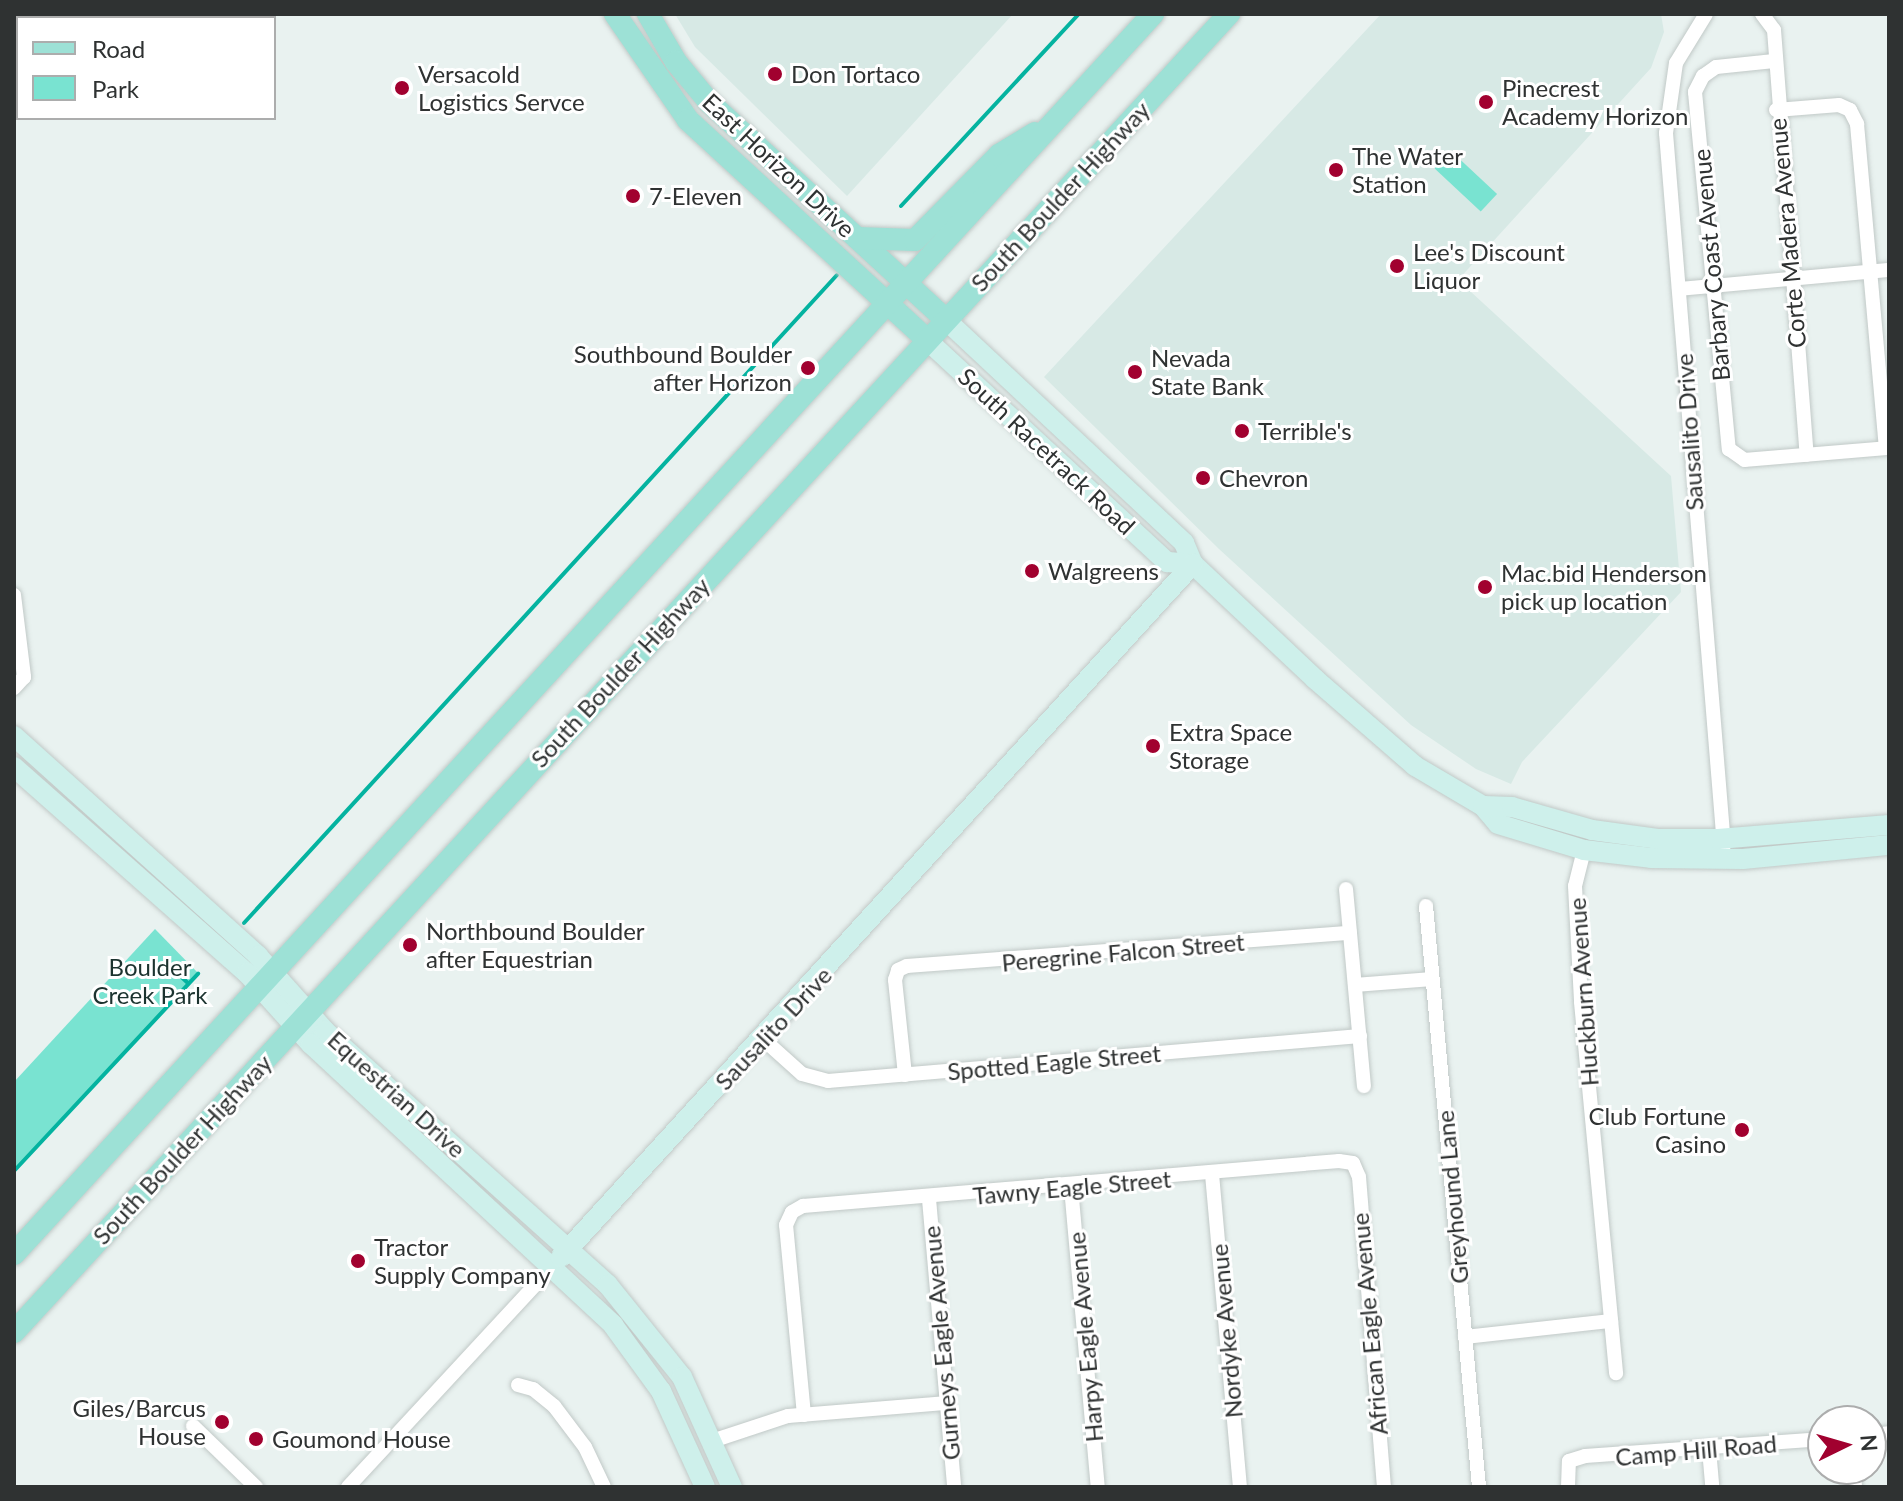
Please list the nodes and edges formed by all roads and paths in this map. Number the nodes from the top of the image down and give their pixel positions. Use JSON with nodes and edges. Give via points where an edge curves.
{"nodes":[{"id":1,"x":615,"y":14,"type":"edge"},
{"id":2,"x":648,"y":14,"type":"edge"},
{"id":3,"x":1153,"y":14,"type":"edge"},
{"id":4,"x":1229,"y":14,"type":"edge"},
{"id":5,"x":1706,"y":14,"type":"edge"},
{"id":6,"x":1762,"y":14,"type":"edge"},
{"id":7,"x":1774,"y":61,"type":"junction"},
{"id":8,"x":688,"y":79,"type":"junction"},
{"id":9,"x":662,"y":85,"type":"junction"},
{"id":10,"x":1776,"y":110,"type":"junction"},
{"id":11,"x":1056,"y":120,"type":"junction"},
{"id":12,"x":857,"y":238,"type":"junction"},
{"id":13,"x":1889,"y":270,"type":"edge"},
{"id":14,"x":1871,"y":272,"type":"junction"},
{"id":15,"x":1792,"y":279,"type":"junction"},
{"id":16,"x":906,"y":283,"type":"junction"},
{"id":17,"x":1712,"y":286,"type":"junction"},
{"id":18,"x":1679,"y":289,"type":"junction"},
{"id":19,"x":926,"y":302,"type":"joint"},
{"id":20,"x":887,"y":304,"type":"junction"},
{"id":21,"x":946,"y":320,"type":"junction"},
{"id":22,"x":907,"y":322,"type":"joint"},
{"id":23,"x":927,"y":340,"type":"junction"},
{"id":24,"x":1888,"y":448,"type":"edge"},
{"id":25,"x":1807,"y":455,"type":"junction"},
{"id":26,"x":1193,"y":564,"type":"junction"},
{"id":27,"x":14,"y":595,"type":"edge"},
{"id":28,"x":14,"y":688,"type":"edge"},
{"id":29,"x":14,"y":736,"type":"edge"},
{"id":30,"x":14,"y":767,"type":"edge"},
{"id":31,"x":1483,"y":806,"type":"junction"},
{"id":32,"x":1889,"y":825,"type":"edge"},
{"id":33,"x":1889,"y":845,"type":"edge"},
{"id":34,"x":1724,"y":849,"type":"junction"},
{"id":35,"x":1584,"y":850,"type":"junction"},
{"id":36,"x":1346,"y":889,"type":"dead end"},
{"id":37,"x":1426,"y":906,"type":"dead end"},
{"id":38,"x":1350,"y":933,"type":"junction"},
{"id":39,"x":1432,"y":979,"type":"junction"},
{"id":40,"x":269,"y":980,"type":"junction"},
{"id":41,"x":1355,"y":985,"type":"junction"},
{"id":42,"x":303,"y":1018,"type":"junction"},
{"id":43,"x":1360,"y":1036,"type":"junction"},
{"id":44,"x":763,"y":1039,"type":"junction"},
{"id":45,"x":905,"y":1075,"type":"junction"},
{"id":46,"x":1364,"y":1086,"type":"dead end"},
{"id":47,"x":1353,"y":1163,"type":"joint"},
{"id":48,"x":1212,"y":1174,"type":"junction"},
{"id":49,"x":1071,"y":1187,"type":"junction"},
{"id":50,"x":929,"y":1199,"type":"junction"},
{"id":51,"x":568,"y":1249,"type":"junction"},
{"id":52,"x":14,"y":1254,"type":"edge"},
{"id":53,"x":553,"y":1266,"type":"junction"},
{"id":54,"x":1611,"y":1321,"type":"junction"},
{"id":55,"x":14,"y":1332,"type":"edge"},
{"id":56,"x":1465,"y":1337,"type":"junction"},
{"id":57,"x":1616,"y":1373,"type":"dead end"},
{"id":58,"x":518,"y":1385,"type":"dead end"},
{"id":59,"x":947,"y":1403,"type":"junction"},
{"id":60,"x":804,"y":1415,"type":"junction"},
{"id":61,"x":193,"y":1426,"type":"dead end"},
{"id":62,"x":715,"y":1440,"type":"junction"},
{"id":63,"x":1807,"y":1440,"type":"edge"},
{"id":64,"x":1709,"y":1449,"type":"junction"},
{"id":65,"x":256,"y":1487,"type":"edge"},
{"id":66,"x":348,"y":1487,"type":"edge"},
{"id":67,"x":604,"y":1487,"type":"edge"},
{"id":68,"x":705,"y":1487,"type":"edge"},
{"id":69,"x":732,"y":1487,"type":"edge"},
{"id":70,"x":954,"y":1487,"type":"edge"},
{"id":71,"x":1098,"y":1487,"type":"edge"},
{"id":72,"x":1240,"y":1487,"type":"edge"},
{"id":73,"x":1384,"y":1487,"type":"edge"},
{"id":74,"x":1479,"y":1487,"type":"edge"},
{"id":75,"x":1568,"y":1487,"type":"edge"},
{"id":76,"x":1712,"y":1487,"type":"edge"}],
"edges":[{"from":1,"to":9,"type":"main road","name":"East Horizon Drive"},
{"from":2,"to":8,"type":"main road","name":"East Horizon Drive"},
{"from":3,"to":11,"type":"main road"},
{"from":4,"to":21,"type":"main road","name":"South Boulder Highway"},
{"from":5,"to":18,"type":"street","name":"Sausalito Drive","via":[[1676,63],[1666,112]]},
{"from":6,"to":7,"type":"street","name":"Corte Madera Avenue","via":[[1774,30]]},
{"from":7,"to":10,"type":"street","name":"Corte Madera Avenue"},
{"from":7,"to":17,"type":"street","name":"Barbary Coast Avenue","via":[[1716,67],[1703,76],[1695,92]]},
{"from":8,"to":9,"type":"main road"},
{"from":8,"to":12,"type":"main road","name":"East Horizon Drive"},
{"from":9,"to":20,"type":"main road","name":"East Horizon Drive","via":[[688,120]]},
{"from":10,"to":14,"type":"street","via":[[1839,105],[1850,110],[1857,124]]},
{"from":10,"to":15,"type":"street","name":"Corte Madera Avenue"},
{"from":11,"to":12,"type":"main road","via":[[999,155],[915,240]]},
{"from":11,"to":16,"type":"main road"},
{"from":12,"to":16,"type":"main road","name":"East Horizon Drive"},
{"from":13,"to":14,"type":"street"},
{"from":14,"to":15,"type":"street"},
{"from":14,"to":24,"type":"street"},
{"from":15,"to":17,"type":"street"},
{"from":15,"to":25,"type":"street","name":"Corte Madera Avenue"},
{"from":16,"to":19,"type":"main road","name":"East Horizon Drive"},
{"from":16,"to":20,"type":"main road"},
{"from":17,"to":18,"type":"street"},
{"from":17,"to":25,"type":"street","name":"Barbary Coast Avenue","via":[[1729,449],[1745,460]]},
{"from":18,"to":34,"type":"street","name":"Sausalito Drive"},
{"from":19,"to":21,"type":"main road","name":"South Racetrack Road"},
{"from":20,"to":22,"type":"main road","name":"East Horizon Drive"},
{"from":20,"to":40,"type":"main road"},
{"from":21,"to":23,"type":"main road","name":"South Boulder Highway"},
{"from":21,"to":26,"type":"street","name":"South Racetrack Road","via":[[1184,543]]},
{"from":22,"to":23,"type":"main road","name":"South Racetrack Road"},
{"from":23,"to":26,"type":"street","name":"South Racetrack Road","via":[[1167,562]]},
{"from":23,"to":42,"type":"main road","name":"South Boulder Highway"},
{"from":24,"to":25,"type":"street"},
{"from":26,"to":31,"type":"street","name":"South Racetrack Road","via":[[1376,734],[1445,786]]},
{"from":26,"to":44,"type":"street","name":"Sausalito Drive"},
{"from":27,"to":28,"type":"street","via":[[24,677]]},
{"from":29,"to":40,"type":"street","name":"Equestrian Drive"},
{"from":30,"to":40,"type":"street","name":"Equestrian Drive"},
{"from":31,"to":34,"type":"street","name":"South Racetrack Road","via":[[1512,807],[1621,835]]},
{"from":31,"to":35,"type":"street","name":"South Racetrack Road","via":[[1498,824]]},
{"from":32,"to":34,"type":"street","name":"South Racetrack Road"},
{"from":33,"to":34,"type":"street","name":"South Racetrack Road"},
{"from":34,"to":35,"type":"street","name":"South Racetrack Road","via":[[1651,858]]},
{"from":35,"to":54,"type":"street","name":"Huckburn Avenue","via":[[1575,886],[1581,1002]]},
{"from":36,"to":38,"type":"street"},
{"from":37,"to":39,"type":"street","name":"Greyhound Lane"},
{"from":38,"to":41,"type":"street"},
{"from":38,"to":45,"type":"street","name":"Peregrine Falcon Street","via":[[898,970]]},
{"from":39,"to":41,"type":"street"},
{"from":39,"to":56,"type":"street","name":"Greyhound Lane"},
{"from":40,"to":42,"type":"street","name":"Equestrian Drive"},
{"from":40,"to":52,"type":"main road"},
{"from":41,"to":43,"type":"street"},
{"from":42,"to":51,"type":"street","name":"Equestrian Drive"},
{"from":42,"to":53,"type":"street","name":"Equestrian Drive","via":[[311,1044]]},
{"from":42,"to":55,"type":"main road","name":"South Boulder Highway"},
{"from":43,"to":45,"type":"street","name":"Spotted Eagle Street"},
{"from":43,"to":46,"type":"street"},
{"from":44,"to":45,"type":"street","name":"Spotted Eagle Street","via":[[791,1067],[815,1079]]},
{"from":44,"to":51,"type":"street","name":"Sausalito Drive"},
{"from":47,"to":48,"type":"street","name":"Tawny Eagle Street"},
{"from":47,"to":73,"type":"street","name":"African Eagle Avenue","via":[[1359,1177]]},
{"from":48,"to":49,"type":"street","name":"Tawny Eagle Street"},
{"from":48,"to":72,"type":"street","name":"Nordyke Avenue"},
{"from":49,"to":50,"type":"street","name":"Tawny Eagle Street"},
{"from":49,"to":71,"type":"street","name":"Harpy Eagle Avenue"},
{"from":50,"to":59,"type":"street","name":"Gurneys Eagle Avenue"},
{"from":50,"to":60,"type":"street","name":"Tawny Eagle Street","via":[[803,1206],[792,1212],[786,1225]]},
{"from":51,"to":53,"type":"street","name":"Sausalito Drive"},
{"from":51,"to":62,"type":"street","name":"Equestrian Drive","via":[[661,1345]]},
{"from":53,"to":66,"type":"street","name":"Sausalito Drive"},
{"from":53,"to":68,"type":"street","name":"Equestrian Drive","via":[[641,1358],[674,1414]]},
{"from":54,"to":56,"type":"street"},
{"from":54,"to":57,"type":"street","name":"Huckburn Avenue"},
{"from":56,"to":74,"type":"street","name":"Greyhound Lane"},
{"from":58,"to":67,"type":"street","via":[[533,1389],[554,1406],[585,1447]]},
{"from":59,"to":60,"type":"street"},
{"from":59,"to":70,"type":"street","name":"Gurneys Eagle Avenue"},
{"from":60,"to":62,"type":"street","via":[[762,1422]]},
{"from":61,"to":65,"type":"street"},
{"from":62,"to":69,"type":"street","name":"Equestrian Drive"},
{"from":63,"to":64,"type":"street","name":"Camp Hill Road"},
{"from":64,"to":75,"type":"street","name":"Camp Hill Road","via":[[1569,1461]]},
{"from":64,"to":76,"type":"street"}]}
